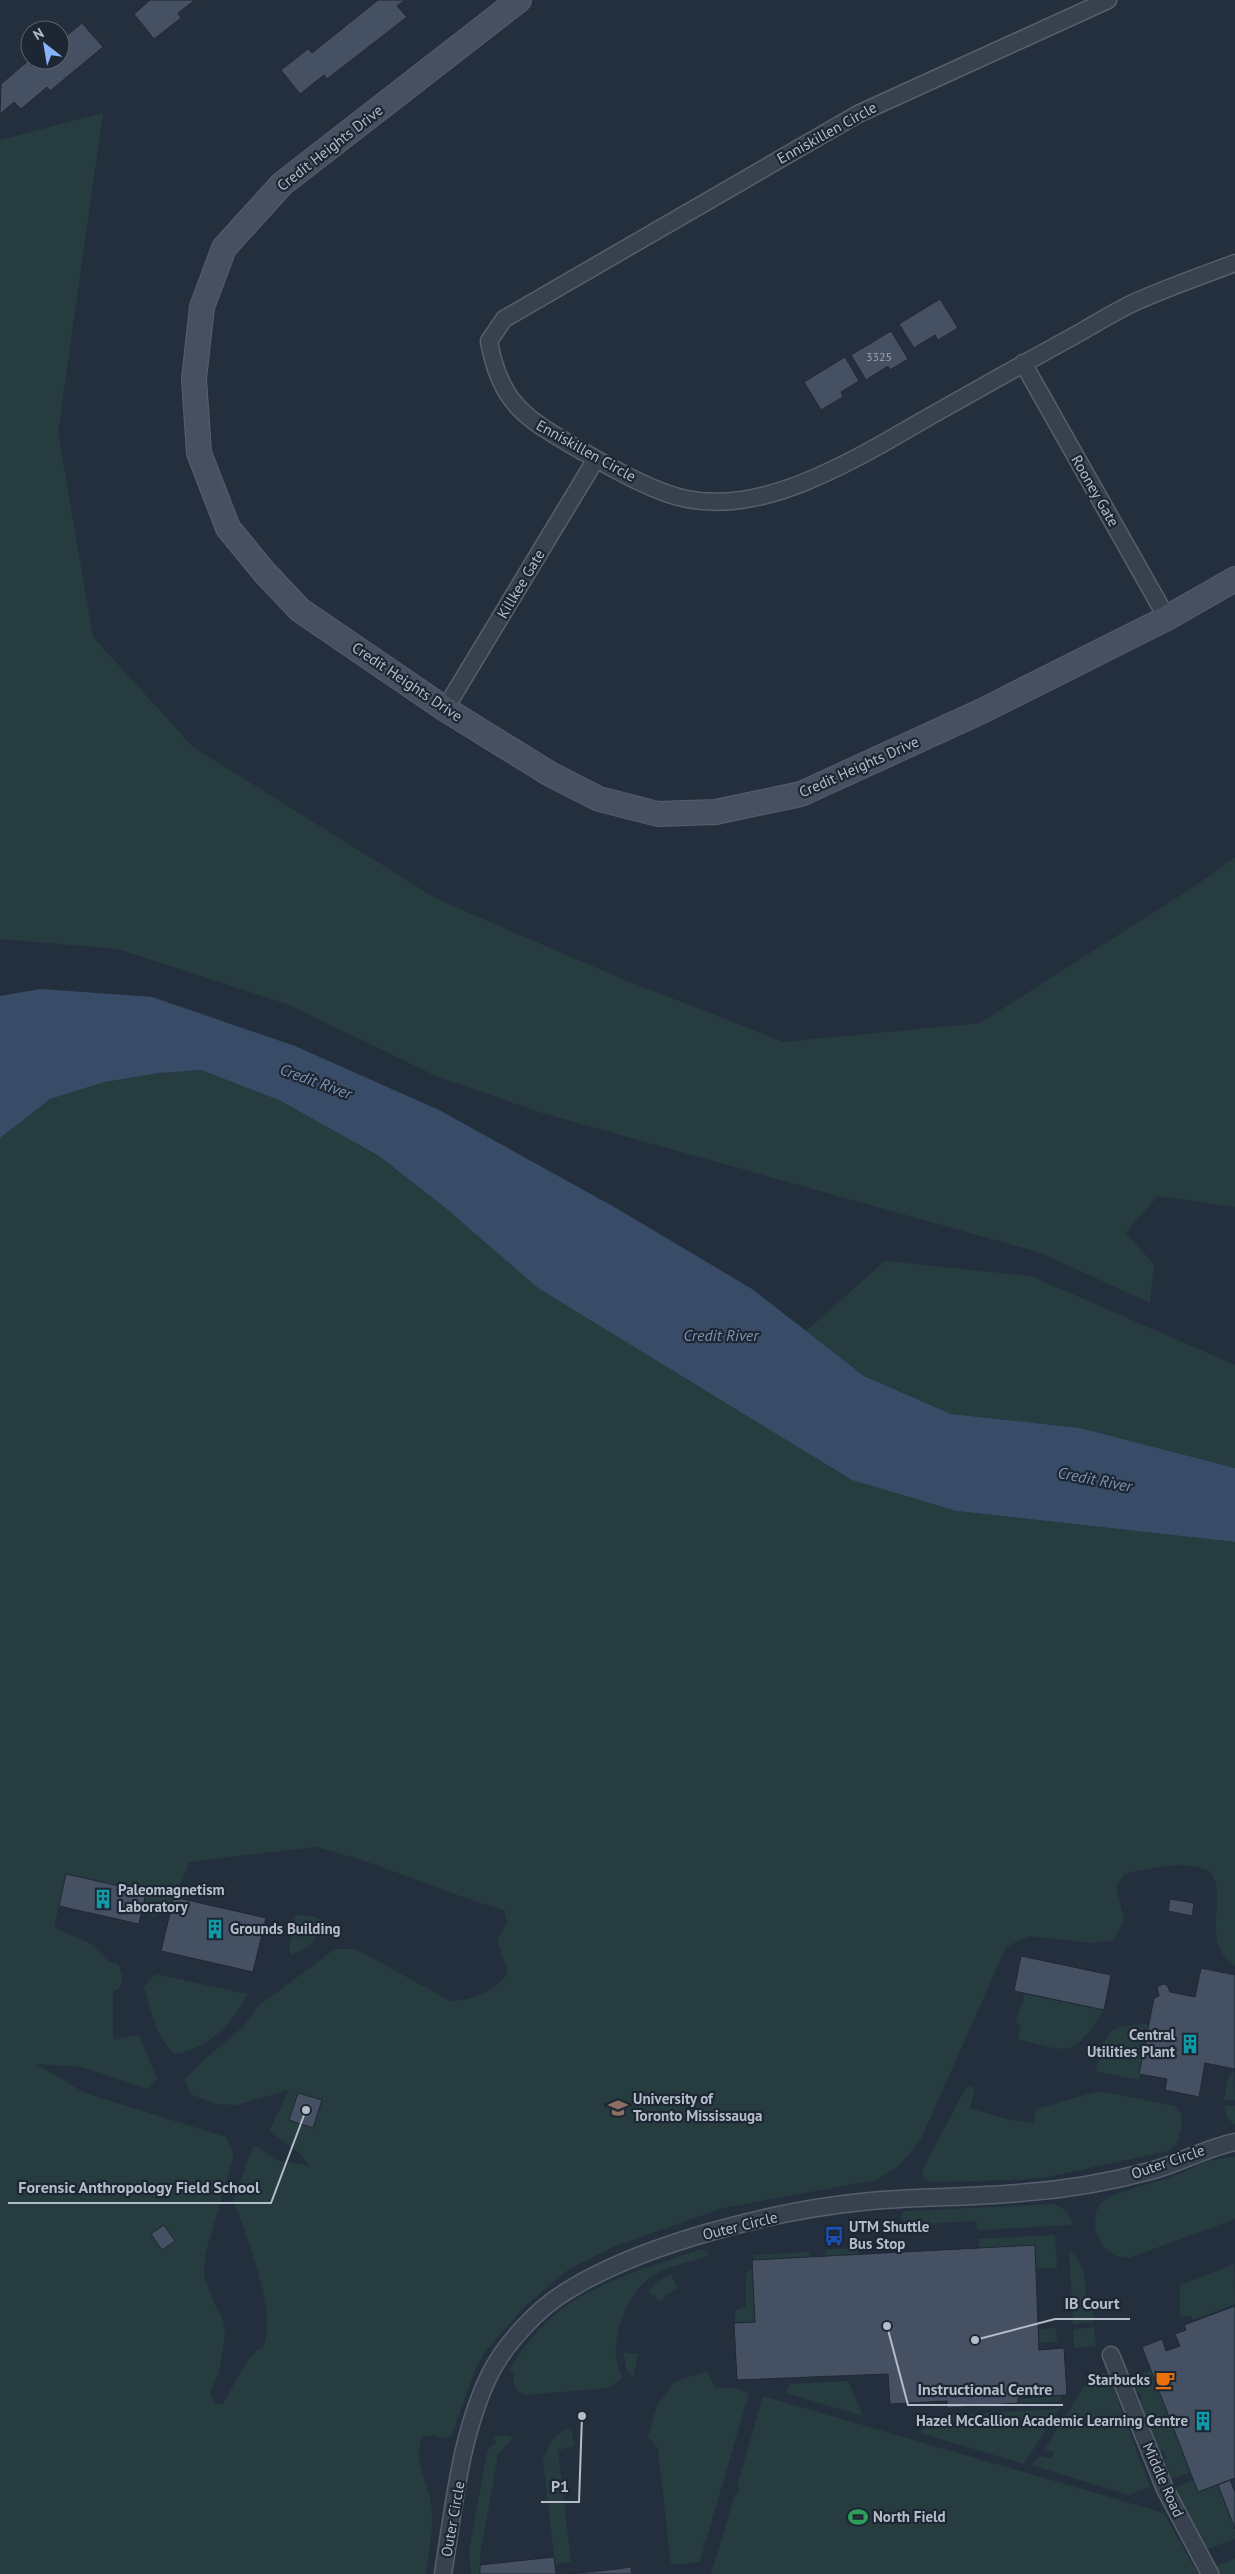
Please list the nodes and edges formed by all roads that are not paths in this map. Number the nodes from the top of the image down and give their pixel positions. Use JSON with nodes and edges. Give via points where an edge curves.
{"nodes":[{"id":1,"x":519,"y":0,"type":"edge"},
{"id":2,"x":1108,"y":0,"type":"edge"},
{"id":3,"x":1235,"y":263,"type":"edge"},
{"id":4,"x":1023,"y":363,"type":"junction"},
{"id":5,"x":596,"y":459,"type":"junction"},
{"id":6,"x":1235,"y":579,"type":"edge"},
{"id":7,"x":1167,"y":618,"type":"junction"},
{"id":8,"x":445,"y":709,"type":"junction"},
{"id":9,"x":1235,"y":2142,"type":"edge"},
{"id":10,"x":1111,"y":2355,"type":"dead end"},
{"id":11,"x":444,"y":2574,"type":"edge"},
{"id":12,"x":1210,"y":2574,"type":"edge"}],
"edges":[{"from":1,"to":8,"type":"street","name":"Credit Heights Drive","via":[[282,184],[224,248],[202,307],[194,379],[199,453],[228,528],[265,574],[300,610]]},
{"from":2,"to":5,"type":"street","name":"Enniskillen Circle","via":[[858,114],[504,319],[489,341],[494,367],[506,395],[533,422]]},
{"from":3,"to":4,"type":"street","name":"Enniskillen Circle","via":[[1133,303]]},
{"from":4,"to":5,"type":"street","name":"Enniskillen Circle","via":[[860,456],[791,488],[765,495],[726,501],[688,500],[665,493]]},
{"from":4,"to":7,"type":"street","name":"Rooney Gate"},
{"from":5,"to":8,"type":"street","name":"Killkee Gate"},
{"from":6,"to":7,"type":"street","name":"Credit Heights Drive"},
{"from":7,"to":8,"type":"street","name":"Credit Heights Drive","via":[[982,711],[801,794],[716,812],[658,814],[599,799],[550,774]]},
{"from":9,"to":11,"type":"street","name":"Outer Circle","via":[[1212,2147],[1156,2169],[1076,2186],[1019,2193],[859,2202],[763,2219],[619,2264],[564,2292],[513,2341],[492,2371],[466,2440]]},
{"from":10,"to":12,"type":"street","name":"Middle Road","via":[[1164,2489]]}]}
